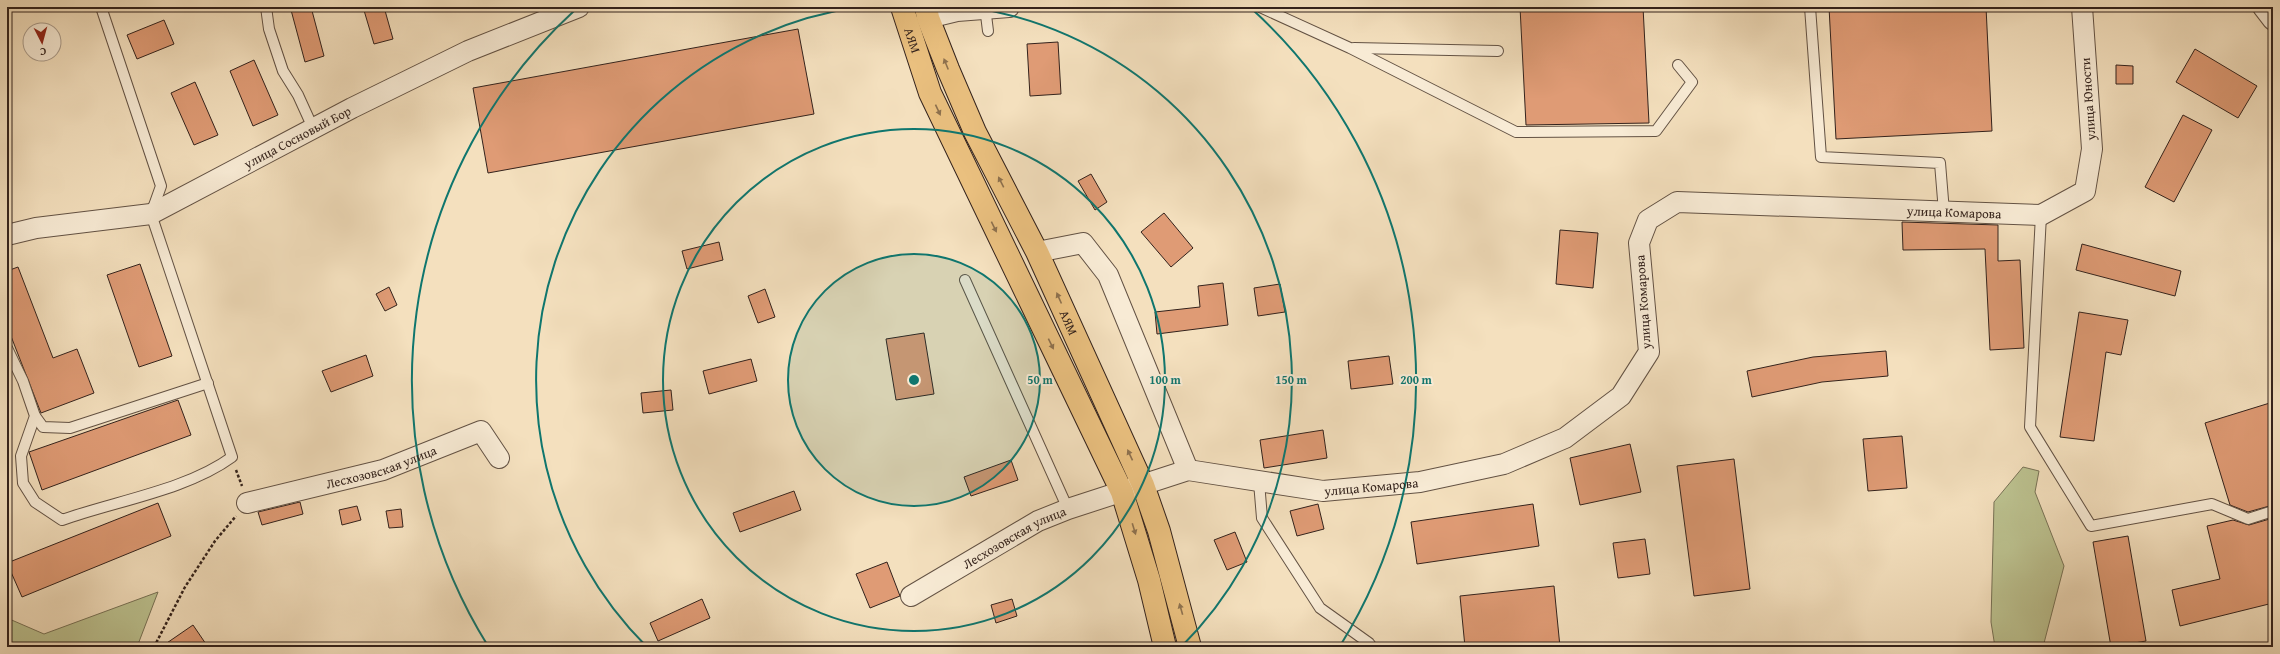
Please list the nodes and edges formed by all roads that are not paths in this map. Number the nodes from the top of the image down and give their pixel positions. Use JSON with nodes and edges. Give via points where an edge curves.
{"nodes":[{"id":1,"x":101,"y":7,"type":"edge"},
{"id":2,"x":266,"y":7,"type":"edge"},
{"id":3,"x":579,"y":7,"type":"edge"},
{"id":4,"x":902,"y":7,"type":"edge"},
{"id":5,"x":1009,"y":7,"type":"edge"},
{"id":6,"x":1260,"y":7,"type":"edge"},
{"id":7,"x":1810,"y":7,"type":"edge"},
{"id":8,"x":2082,"y":7,"type":"edge"},
{"id":9,"x":2263,"y":7,"type":"edge"},
{"id":10,"x":985,"y":8,"type":"edge"},
{"id":11,"x":927,"y":13,"type":"edge"},
{"id":12,"x":2273,"y":20,"type":"edge"},
{"id":13,"x":988,"y":31,"type":"dead end"},
{"id":14,"x":1350,"y":48,"type":"junction"},
{"id":15,"x":1498,"y":51,"type":"dead end"},
{"id":16,"x":1678,"y":65,"type":"dead end"},
{"id":17,"x":313,"y":128,"type":"junction"},
{"id":18,"x":2086,"y":191,"type":"joint"},
{"id":19,"x":1944,"y":212,"type":"junction"},
{"id":20,"x":151,"y":214,"type":"junction"},
{"id":21,"x":2041,"y":215,"type":"junction"},
{"id":22,"x":7,"y":235,"type":"edge"},
{"id":23,"x":1037,"y":252,"type":"junction"},
{"id":24,"x":965,"y":280,"type":"dead end"},
{"id":25,"x":7,"y":348,"type":"edge"},
{"id":26,"x":208,"y":383,"type":"junction"},
{"id":27,"x":35,"y":416,"type":"junction"},
{"id":28,"x":499,"y":458,"type":"dead end"},
{"id":29,"x":1188,"y":470,"type":"junction"},
{"id":30,"x":1260,"y":482,"type":"junction"},
{"id":31,"x":1143,"y":485,"type":"junction"},
{"id":32,"x":1122,"y":492,"type":"junction"},
{"id":33,"x":247,"y":503,"type":"road end"},
{"id":34,"x":1068,"y":509,"type":"junction"},
{"id":35,"x":2273,"y":511,"type":"edge"},
{"id":36,"x":911,"y":596,"type":"dead end"},
{"id":37,"x":1165,"y":647,"type":"edge"},
{"id":38,"x":1190,"y":647,"type":"edge"},
{"id":39,"x":1372,"y":647,"type":"edge"}],
"edges":[{"from":1,"to":20,"type":"lane","via":[[161,186]]},
{"from":2,"to":17,"type":"lane","via":[[269,29],[283,71],[298,95]]},
{"from":3,"to":17,"type":"street","name":"улица Сосновый Бор","via":[[468,51]]},
{"from":4,"to":32,"type":"highway","name":"АЯМ","one_way":true,"via":[[930,93]]},
{"from":5,"to":10,"type":"street"},
{"from":6,"to":14,"type":"lane"},
{"from":7,"to":19,"type":"lane","via":[[1821,157],[1940,163]]},
{"from":8,"to":18,"type":"street","name":"улица Юности","via":[[2092,149]]},
{"from":9,"to":12,"type":"street"},
{"from":10,"to":11,"type":"street"},
{"from":10,"to":13,"type":"lane"},
{"from":23,"to":11,"type":"highway","name":"АЯМ","one_way":true,"via":[[975,132]]},
{"from":14,"to":15,"type":"lane"},
{"from":14,"to":16,"type":"lane","via":[[1516,132],[1656,132],[1692,82]]},
{"from":17,"to":20,"type":"street","name":"улица Сосновый Бор"},
{"from":18,"to":21,"type":"street","name":"улица Комарова"},
{"from":19,"to":21,"type":"street","name":"улица Комарова"},
{"from":19,"to":30,"type":"street","name":"улица Комарова","via":[[1677,202],[1648,220],[1639,243],[1649,352],[1621,396],[1565,438],[1504,464],[1420,482],[1323,491]]},
{"from":20,"to":22,"type":"street","name":"улица Сосновый Бор","via":[[36,228]]},
{"from":20,"to":26,"type":"lane"},
{"from":21,"to":35,"type":"lane","via":[[2030,427],[2091,526],[2212,504],[2248,519]]},
{"from":23,"to":29,"type":"street","via":[[1083,244],[1108,275]]},
{"from":31,"to":23,"type":"highway","name":"АЯМ","one_way":true},
{"from":24,"to":34,"type":"lane"},
{"from":25,"to":27,"type":"lane","via":[[23,381]]},
{"from":26,"to":27,"type":"lane","via":[[70,428],[43,427]]},
{"from":26,"to":27,"type":"lane","via":[[232,457],[216,469],[196,477],[62,520],[35,502],[22,484],[21,456]]},
{"from":28,"to":33,"type":"street","name":"Лесхозовская улица","via":[[481,431],[383,470]]},
{"from":29,"to":30,"type":"street","name":"улица Комарова"},
{"from":29,"to":31,"type":"street","name":"Лесхозовская улица"},
{"from":30,"to":39,"type":"lane","via":[[1262,518],[1320,608]]},
{"from":31,"to":32,"type":"street","name":"Лесхозовская улица"},
{"from":38,"to":31,"type":"highway","name":"АЯМ","one_way":true,"via":[[1159,530]]},
{"from":32,"to":34,"type":"street","name":"Лесхозовская улица"},
{"from":32,"to":37,"type":"highway","name":"АЯМ","one_way":true,"via":[[1149,580]]},
{"from":34,"to":36,"type":"street","name":"Лесхозовская улица","via":[[1038,521]]}]}
